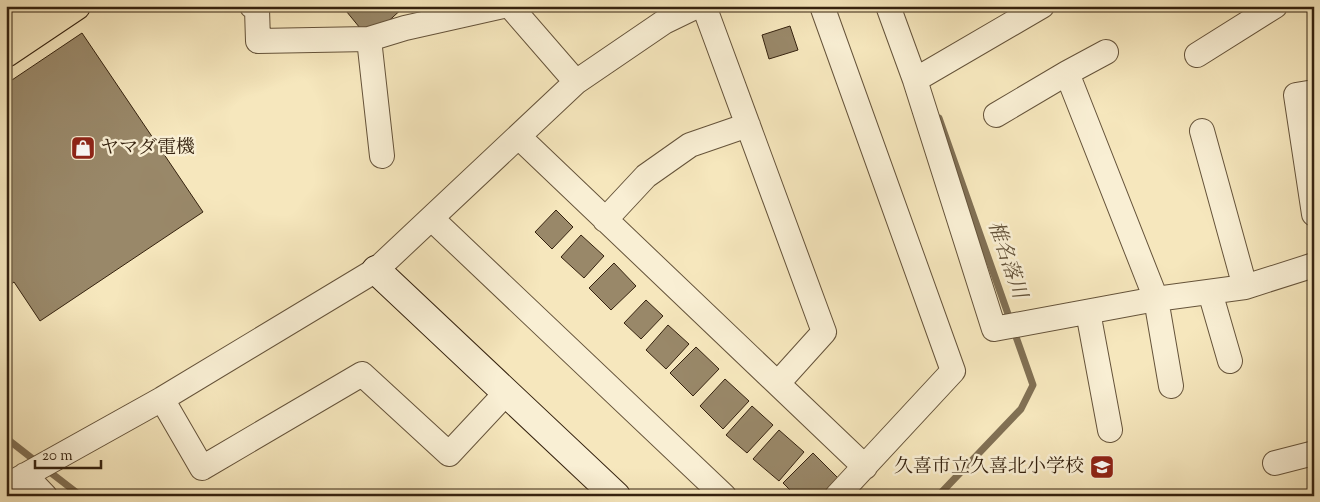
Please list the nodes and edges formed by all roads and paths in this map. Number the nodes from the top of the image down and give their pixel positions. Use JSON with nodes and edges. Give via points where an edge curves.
{"nodes":[{"id":1,"x":34,"y":6,"type":"edge"},
{"id":2,"x":76,"y":6,"type":"edge"},
{"id":3,"x":252,"y":6,"type":"edge"},
{"id":4,"x":503,"y":6,"type":"edge"},
{"id":5,"x":510,"y":6,"type":"edge"},
{"id":6,"x":696,"y":6,"type":"edge"},
{"id":7,"x":704,"y":6,"type":"edge"},
{"id":8,"x":822,"y":6,"type":"edge"},
{"id":9,"x":888,"y":6,"type":"edge"},
{"id":10,"x":1042,"y":6,"type":"edge"},
{"id":11,"x":1274,"y":6,"type":"edge"},
{"id":12,"x":6,"y":24,"type":"edge"},
{"id":13,"x":369,"y":39,"type":"junction"},
{"id":14,"x":1106,"y":52,"type":"dead end"},
{"id":15,"x":6,"y":53,"type":"edge"},
{"id":16,"x":1197,"y":54,"type":"dead end"},
{"id":17,"x":1067,"y":73,"type":"junction"},
{"id":18,"x":915,"y":80,"type":"junction"},
{"id":19,"x":576,"y":82,"type":"junction"},
{"id":20,"x":1314,"y":92,"type":"edge"},
{"id":21,"x":996,"y":115,"type":"dead end"},
{"id":22,"x":748,"y":125,"type":"junction"},
{"id":23,"x":1202,"y":131,"type":"dead end"},
{"id":24,"x":518,"y":137,"type":"junction"},
{"id":25,"x":382,"y":156,"type":"dead end"},
{"id":26,"x":1314,"y":214,"type":"edge"},
{"id":27,"x":432,"y":219,"type":"junction"},
{"id":28,"x":606,"y":220,"type":"junction"},
{"id":29,"x":1314,"y":266,"type":"edge"},
{"id":30,"x":376,"y":270,"type":"junction"},
{"id":31,"x":1245,"y":287,"type":"junction"},
{"id":32,"x":1210,"y":292,"type":"junction"},
{"id":33,"x":1156,"y":299,"type":"junction"},
{"id":34,"x":1088,"y":312,"type":"junction"},
{"id":35,"x":1230,"y":361,"type":"dead end"},
{"id":36,"x":778,"y":383,"type":"junction"},
{"id":37,"x":1172,"y":386,"type":"dead end"},
{"id":38,"x":506,"y":392,"type":"junction"},
{"id":39,"x":162,"y":399,"type":"junction"},
{"id":40,"x":1110,"y":430,"type":"dead end"},
{"id":41,"x":1314,"y":453,"type":"edge"},
{"id":42,"x":1275,"y":463,"type":"dead end"},
{"id":43,"x":864,"y":467,"type":"junction"},
{"id":44,"x":16,"y":481,"type":"edge"},
{"id":45,"x":45,"y":496,"type":"edge"},
{"id":46,"x":616,"y":496,"type":"edge"},
{"id":47,"x":724,"y":496,"type":"edge"},
{"id":48,"x":837,"y":496,"type":"edge"}],
"edges":[{"from":1,"to":12,"type":"main road"},
{"from":2,"to":15,"type":"main road"},
{"from":3,"to":13,"type":"street","via":[[257,9],[258,41]]},
{"from":4,"to":13,"type":"street"},
{"from":5,"to":19,"type":"street"},
{"from":6,"to":19,"type":"street","via":[[664,22]]},
{"from":7,"to":22,"type":"street"},
{"from":8,"to":43,"type":"street","via":[[953,371]]},
{"from":9,"to":18,"type":"street"},
{"from":10,"to":18,"type":"street"},
{"from":11,"to":16,"type":"street"},
{"from":13,"to":25,"type":"street"},
{"from":14,"to":17,"type":"street"},
{"from":17,"to":21,"type":"street"},
{"from":17,"to":33,"type":"street"},
{"from":18,"to":34,"type":"street","via":[[994,329]]},
{"from":19,"to":24,"type":"street"},
{"from":20,"to":26,"type":"street","via":[[1296,94]]},
{"from":22,"to":28,"type":"street","via":[[690,145],[672,156],[646,176]]},
{"from":22,"to":36,"type":"street","via":[[824,332]]},
{"from":23,"to":31,"type":"street"},
{"from":24,"to":27,"type":"street"},
{"from":24,"to":28,"type":"street"},
{"from":27,"to":30,"type":"street"},
{"from":27,"to":47,"type":"street"},
{"from":28,"to":36,"type":"street"},
{"from":29,"to":31,"type":"street"},
{"from":30,"to":38,"type":"street"},
{"from":30,"to":39,"type":"street"},
{"from":31,"to":32,"type":"street"},
{"from":32,"to":33,"type":"street"},
{"from":32,"to":35,"type":"street"},
{"from":33,"to":34,"type":"street"},
{"from":33,"to":37,"type":"street"},
{"from":34,"to":40,"type":"street"},
{"from":36,"to":43,"type":"street"},
{"from":38,"to":39,"type":"street","via":[[449,454],[362,374],[202,468]]},
{"from":38,"to":46,"type":"street"},
{"from":39,"to":44,"type":"street"},
{"from":41,"to":42,"type":"street"},
{"from":43,"to":48,"type":"street"},
{"from":44,"to":45,"type":"street"}]}
